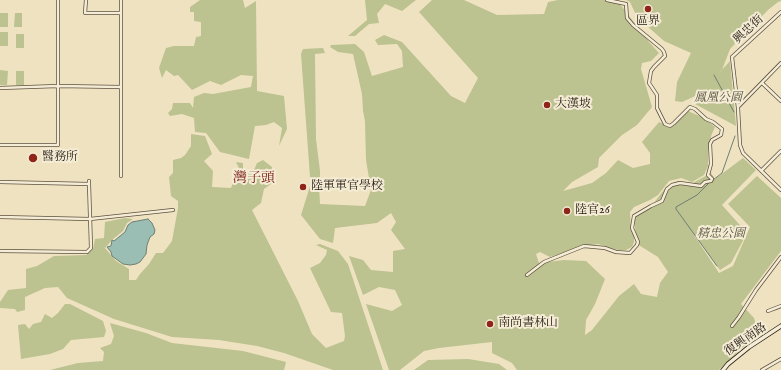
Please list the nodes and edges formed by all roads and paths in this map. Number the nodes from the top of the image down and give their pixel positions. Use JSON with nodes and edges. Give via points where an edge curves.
{"nodes":[{"id":1,"x":58,"y":0,"type":"edge"},
{"id":2,"x":86,"y":0,"type":"edge"},
{"id":3,"x":121,"y":0,"type":"edge"},
{"id":4,"x":607,"y":0,"type":"edge"},
{"id":5,"x":781,"y":12,"type":"edge"},
{"id":6,"x":121,"y":13,"type":"junction"},
{"id":7,"x":781,"y":63,"type":"edge"},
{"id":8,"x":762,"y":83,"type":"junction"},
{"id":9,"x":58,"y":86,"type":"junction"},
{"id":10,"x":120,"y":87,"type":"junction"},
{"id":11,"x":0,"y":88,"type":"edge"},
{"id":12,"x":781,"y":102,"type":"edge"},
{"id":13,"x":738,"y":108,"type":"junction"},
{"id":14,"x":0,"y":145,"type":"edge"},
{"id":15,"x":781,"y":151,"type":"edge"},
{"id":16,"x":762,"y":170,"type":"junction"},
{"id":17,"x":121,"y":176,"type":"dead end"},
{"id":18,"x":0,"y":182,"type":"edge"},
{"id":19,"x":781,"y":190,"type":"edge"},
{"id":20,"x":173,"y":210,"type":"dead end"},
{"id":21,"x":0,"y":217,"type":"edge"},
{"id":22,"x":90,"y":219,"type":"junction"},
{"id":23,"x":0,"y":251,"type":"edge"},
{"id":24,"x":781,"y":257,"type":"edge"},
{"id":25,"x":527,"y":275,"type":"dead end"},
{"id":26,"x":781,"y":306,"type":"edge"},
{"id":27,"x":768,"y":311,"type":"dead end"},
{"id":28,"x":732,"y":326,"type":"dead end"},
{"id":29,"x":781,"y":326,"type":"edge"},
{"id":30,"x":781,"y":359,"type":"edge"},
{"id":31,"x":723,"y":370,"type":"edge"},
{"id":32,"x":762,"y":370,"type":"edge"}],
"edges":[{"from":1,"to":9,"type":"street"},
{"from":2,"to":6,"type":"street","via":[[86,13]]},
{"from":3,"to":6,"type":"street"},
{"from":4,"to":25,"type":"street","via":[[626,4],[628,18],[664,52],[665,56],[651,71],[649,83],[657,96],[657,108],[665,124],[670,126],[690,107],[722,129],[721,135],[710,144],[711,164],[708,175],[712,178],[701,186],[680,183],[672,185],[667,189],[662,201],[634,216],[632,228],[638,242],[630,253],[584,246],[544,262]]},
{"from":5,"to":13,"type":"street","name":"興忠街","via":[[732,58]]},
{"from":6,"to":10,"type":"street"},
{"from":7,"to":8,"type":"street"},
{"from":8,"to":12,"type":"street"},
{"from":8,"to":13,"type":"street"},
{"from":9,"to":10,"type":"street"},
{"from":9,"to":11,"type":"street"},
{"from":9,"to":14,"type":"street","via":[[58,145]]},
{"from":10,"to":17,"type":"street"},
{"from":13,"to":16,"type":"street","name":"興忠街","via":[[740,145],[743,153]]},
{"from":15,"to":16,"type":"street"},
{"from":16,"to":19,"type":"street","name":"興忠街"},
{"from":18,"to":22,"type":"street","via":[[89,183]]},
{"from":20,"to":22,"type":"street"},
{"from":21,"to":22,"type":"street"},
{"from":22,"to":23,"type":"street","via":[[91,248],[87,252]]},
{"from":24,"to":28,"type":"street"},
{"from":26,"to":27,"type":"street"},
{"from":29,"to":31,"type":"street","name":"復興南路","via":[[749,347]]},
{"from":30,"to":32,"type":"street"}]}
